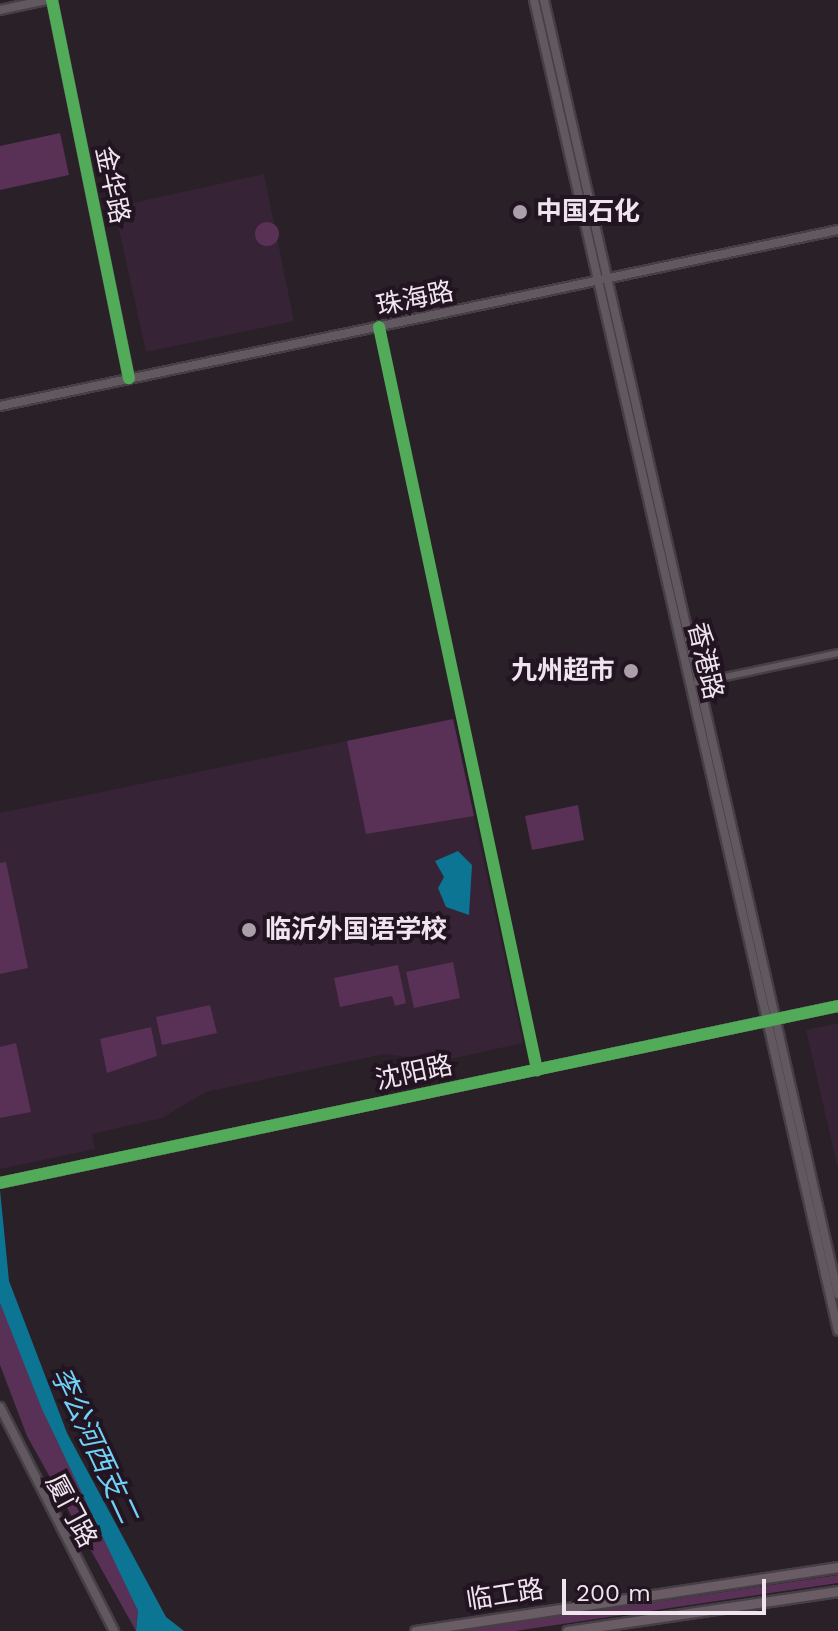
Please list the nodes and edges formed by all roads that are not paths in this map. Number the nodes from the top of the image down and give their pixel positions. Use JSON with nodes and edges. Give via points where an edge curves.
{"nodes":[{"id":1,"x":50,"y":0,"type":"edge"},
{"id":2,"x":534,"y":0,"type":"edge"},
{"id":3,"x":544,"y":0,"type":"edge"},
{"id":4,"x":0,"y":10,"type":"edge"},
{"id":5,"x":838,"y":230,"type":"edge"},
{"id":6,"x":601,"y":281,"type":"junction"},
{"id":7,"x":379,"y":327,"type":"junction"},
{"id":8,"x":129,"y":378,"type":"junction"},
{"id":9,"x":0,"y":406,"type":"edge"},
{"id":10,"x":838,"y":653,"type":"edge"},
{"id":11,"x":695,"y":684,"type":"junction"},
{"id":12,"x":838,"y":1006,"type":"edge"},
{"id":13,"x":772,"y":1020,"type":"junction"},
{"id":14,"x":537,"y":1070,"type":"junction"},
{"id":15,"x":1,"y":1183,"type":"edge"},
{"id":16,"x":838,"y":1294,"type":"edge"},
{"id":17,"x":838,"y":1331,"type":"edge"},
{"id":18,"x":0,"y":1407,"type":"edge"},
{"id":19,"x":838,"y":1567,"type":"edge"},
{"id":20,"x":838,"y":1591,"type":"edge"},
{"id":21,"x":114,"y":1631,"type":"edge"},
{"id":22,"x":415,"y":1631,"type":"edge"},
{"id":23,"x":567,"y":1631,"type":"edge"}],
"edges":[{"from":1,"to":4,"type":"main road","name":"金华路"},
{"from":1,"to":8,"type":"main road","name":"金华路"},
{"from":2,"to":6,"type":"main road","name":"香港路"},
{"from":3,"to":6,"type":"main road","name":"香港路"},
{"from":5,"to":6,"type":"main road","name":"珠海路"},
{"from":6,"to":7,"type":"main road","name":"珠海路"},
{"from":6,"to":11,"type":"main road","name":"香港路"},
{"from":7,"to":8,"type":"main road","name":"珠海路"},
{"from":7,"to":14,"type":"street"},
{"from":8,"to":9,"type":"main road","name":"珠海路"},
{"from":10,"to":11,"type":"street"},
{"from":11,"to":13,"type":"main road","name":"香港路"},
{"from":12,"to":13,"type":"main road","name":"沈阳路"},
{"from":13,"to":14,"type":"main road","name":"沈阳路"},
{"from":13,"to":16,"type":"main road","name":"香港路"},
{"from":13,"to":17,"type":"main road","name":"香港路"},
{"from":14,"to":15,"type":"main road","name":"沈阳路"},
{"from":18,"to":21,"type":"main road","name":"厦门路"},
{"from":19,"to":22,"type":"main road","name":"临工路"},
{"from":20,"to":23,"type":"main road","name":"临工路"}]}
